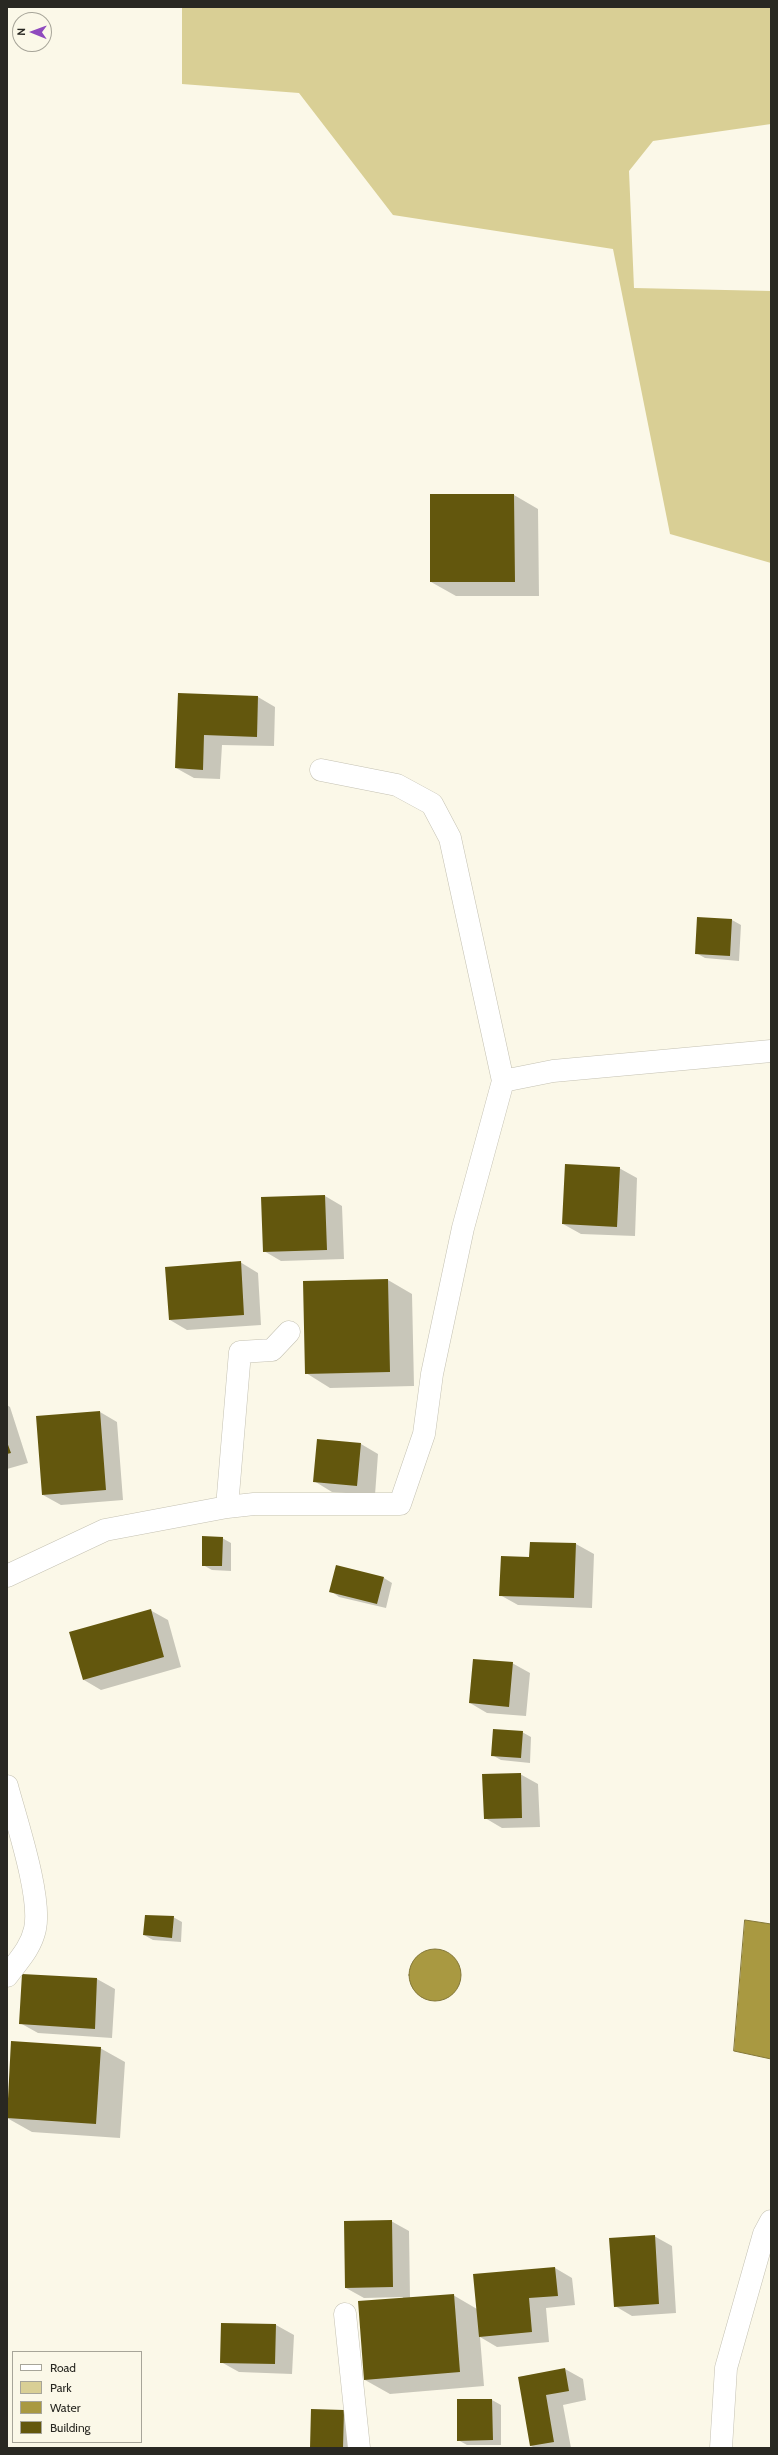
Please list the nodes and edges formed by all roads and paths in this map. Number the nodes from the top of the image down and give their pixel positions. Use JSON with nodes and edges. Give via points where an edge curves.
{"nodes":[{"id":1,"x":321,"y":770,"type":"dead end"},
{"id":2,"x":771,"y":1051,"type":"edge"},
{"id":3,"x":503,"y":1081,"type":"junction"},
{"id":4,"x":289,"y":1332,"type":"dead end"},
{"id":5,"x":227,"y":1507,"type":"junction"},
{"id":6,"x":7,"y":1576,"type":"edge"},
{"id":7,"x":7,"y":1786,"type":"edge"},
{"id":8,"x":7,"y":1976,"type":"edge"},
{"id":9,"x":771,"y":2221,"type":"edge"},
{"id":10,"x":345,"y":2314,"type":"dead end"},
{"id":11,"x":359,"y":2448,"type":"edge"},
{"id":12,"x":721,"y":2448,"type":"edge"}],
"edges":[{"from":1,"to":3,"type":"street","via":[[397,786],[432,804],[450,838]]},
{"from":2,"to":3,"type":"street","via":[[552,1071]]},
{"from":3,"to":5,"type":"street","via":[[463,1228],[432,1374],[424,1434],[400,1504],[254,1504]]},
{"from":4,"to":5,"type":"street","via":[[272,1350],[240,1352]]},
{"from":5,"to":6,"type":"street","via":[[105,1530]]},
{"from":7,"to":8,"type":"street","via":[[36,1901],[35,1929],[28,1950]]},
{"from":9,"to":12,"type":"street","via":[[764,2234],[726,2368]]},
{"from":10,"to":11,"type":"street"}]}
